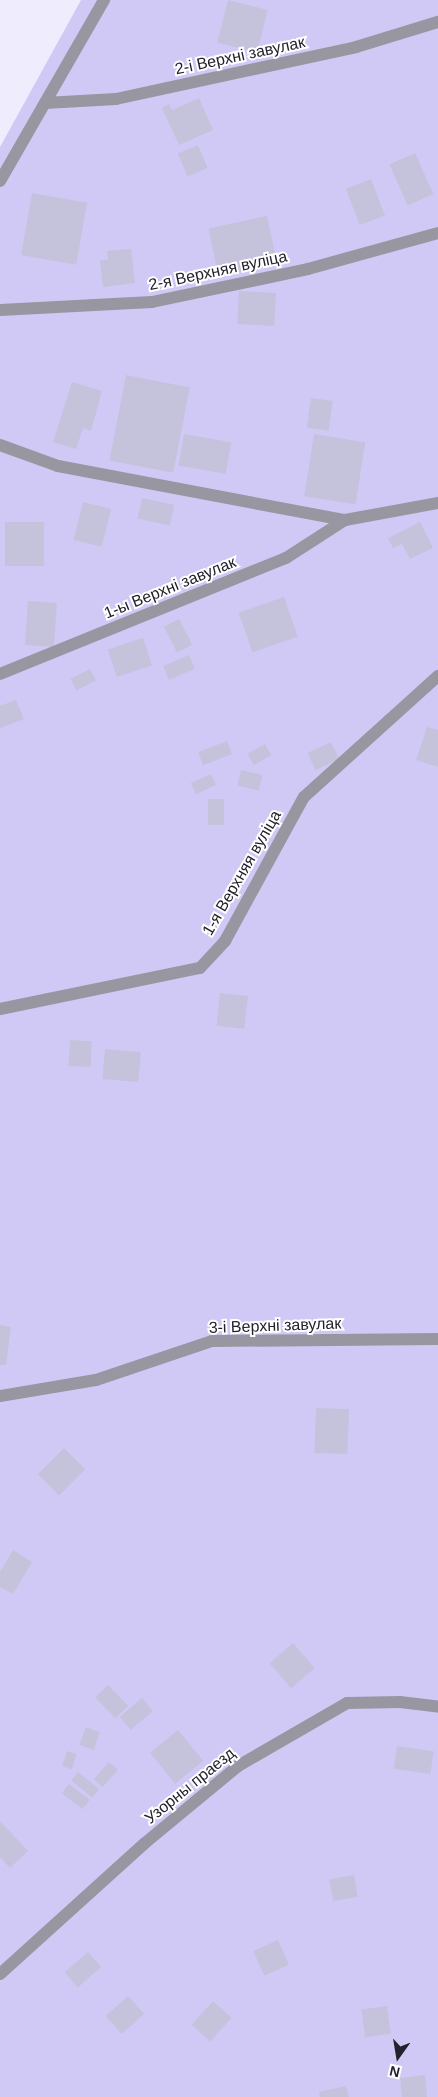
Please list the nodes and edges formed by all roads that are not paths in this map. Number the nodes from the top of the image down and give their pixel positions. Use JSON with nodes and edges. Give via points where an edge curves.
{"nodes":[{"id":1,"x":104,"y":0,"type":"edge"},
{"id":2,"x":438,"y":22,"type":"edge"},
{"id":3,"x":45,"y":103,"type":"junction"},
{"id":4,"x":0,"y":180,"type":"edge"},
{"id":5,"x":438,"y":233,"type":"edge"},
{"id":6,"x":0,"y":310,"type":"edge"},
{"id":7,"x":0,"y":445,"type":"edge"},
{"id":8,"x":438,"y":503,"type":"edge"},
{"id":9,"x":345,"y":520,"type":"junction"},
{"id":10,"x":0,"y":674,"type":"edge"},
{"id":11,"x":438,"y":676,"type":"edge"},
{"id":12,"x":0,"y":1009,"type":"edge"},
{"id":13,"x":438,"y":1340,"type":"edge"},
{"id":14,"x":0,"y":1396,"type":"edge"},
{"id":15,"x":438,"y":1707,"type":"edge"},
{"id":16,"x":0,"y":1974,"type":"edge"}],
"edges":[{"from":1,"to":3,"type":"street"},
{"from":2,"to":3,"type":"street","name":"2-і Верхні завулак","via":[[356,47],[116,99]]},
{"from":3,"to":4,"type":"street"},
{"from":5,"to":6,"type":"street","name":"2-я Верхняя вуліца","via":[[308,269],[152,302]]},
{"from":7,"to":9,"type":"street","name":"1-ы Верхні завулак","via":[[58,466]]},
{"from":8,"to":9,"type":"street","name":"1-ы Верхні завулак"},
{"from":9,"to":10,"type":"street","name":"1-ы Верхні завулак","via":[[286,558]]},
{"from":11,"to":12,"type":"street","name":"1-я Верхняя вуліца","via":[[304,796],[225,940],[200,968]]},
{"from":13,"to":14,"type":"street","name":"3-і Верхні завулак","via":[[212,1341],[96,1380]]},
{"from":15,"to":16,"type":"street","name":"Узорны праезд","via":[[400,1702],[347,1703],[238,1766],[146,1843]]}]}
